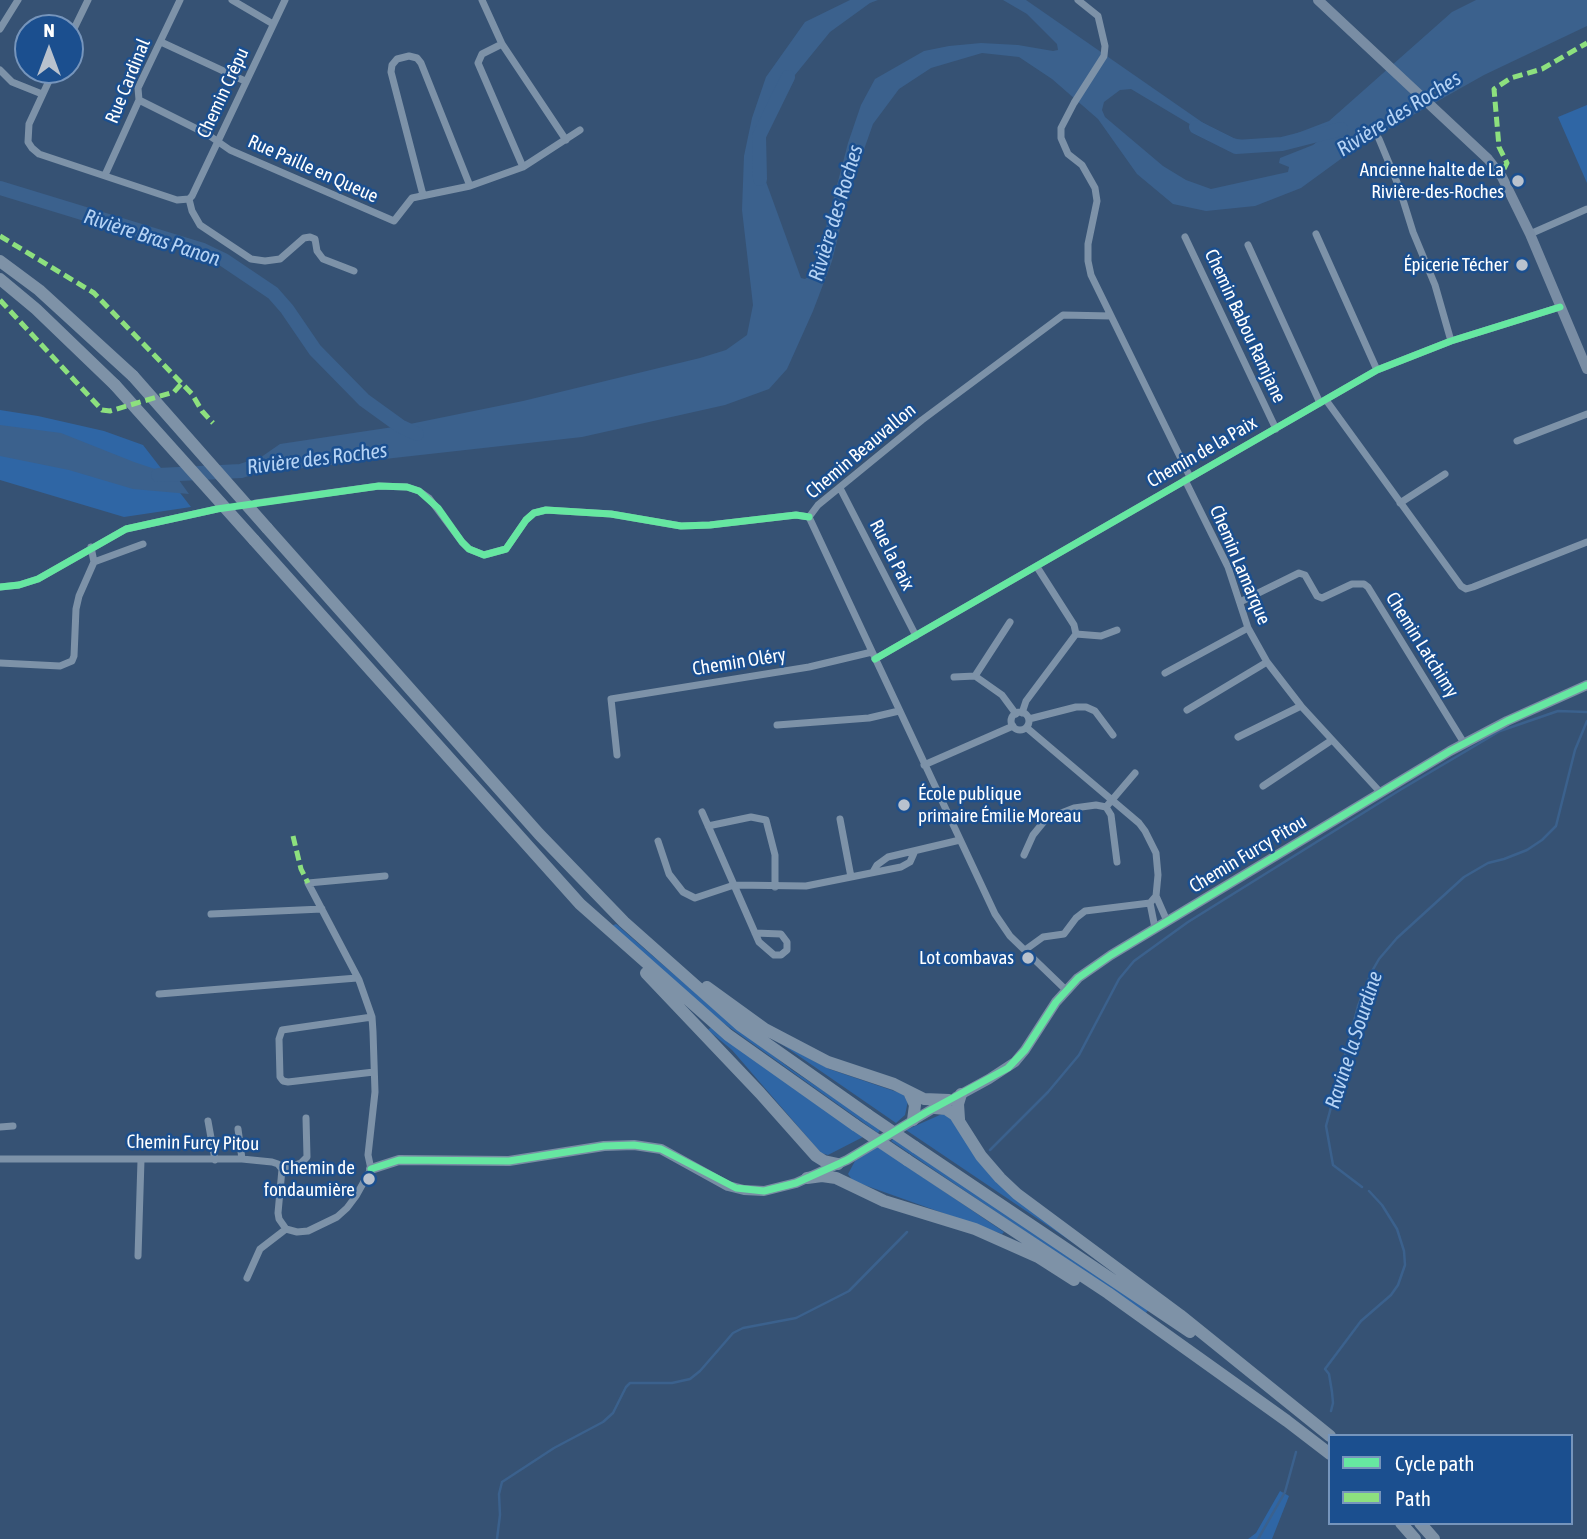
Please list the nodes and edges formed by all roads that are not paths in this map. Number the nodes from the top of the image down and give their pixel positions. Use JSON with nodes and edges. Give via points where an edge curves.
{"nodes":[{"id":1,"x":18,"y":0,"type":"edge"},
{"id":2,"x":180,"y":0,"type":"edge"},
{"id":3,"x":232,"y":0,"type":"edge"},
{"id":4,"x":285,"y":0,"type":"edge"},
{"id":5,"x":482,"y":0,"type":"edge"},
{"id":6,"x":1078,"y":0,"type":"edge"},
{"id":7,"x":1318,"y":0,"type":"edge"},
{"id":8,"x":273,"y":24,"type":"junction"},
{"id":9,"x":0,"y":29,"type":"edge"},
{"id":10,"x":161,"y":42,"type":"junction"},
{"id":11,"x":502,"y":44,"type":"junction"},
{"id":12,"x":0,"y":70,"type":"edge"},
{"id":13,"x":245,"y":82,"type":"junction"},
{"id":14,"x":47,"y":84,"type":"edge"},
{"id":15,"x":42,"y":94,"type":"junction"},
{"id":16,"x":139,"y":100,"type":"junction"},
{"id":17,"x":580,"y":130,"type":"dead end"},
{"id":18,"x":566,"y":139,"type":"junction"},
{"id":19,"x":1379,"y":139,"type":"dead end"},
{"id":20,"x":217,"y":141,"type":"junction"},
{"id":21,"x":523,"y":167,"type":"junction"},
{"id":22,"x":105,"y":175,"type":"junction"},
{"id":23,"x":470,"y":186,"type":"junction"},
{"id":24,"x":423,"y":195,"type":"junction"},
{"id":25,"x":189,"y":199,"type":"junction"},
{"id":26,"x":1587,"y":209,"type":"edge"},
{"id":27,"x":1316,"y":234,"type":"dead end"},
{"id":28,"x":1530,"y":234,"type":"junction"},
{"id":29,"x":1185,"y":237,"type":"dead end"},
{"id":30,"x":1248,"y":245,"type":"dead end"},
{"id":31,"x":0,"y":261,"type":"edge"},
{"id":32,"x":354,"y":271,"type":"dead end"},
{"id":33,"x":0,"y":279,"type":"edge"},
{"id":34,"x":1560,"y":307,"type":"junction"},
{"id":35,"x":1111,"y":316,"type":"junction"},
{"id":36,"x":1451,"y":341,"type":"junction"},
{"id":37,"x":1587,"y":369,"type":"edge"},
{"id":38,"x":1377,"y":370,"type":"junction"},
{"id":39,"x":1323,"y":401,"type":"junction"},
{"id":40,"x":1587,"y":414,"type":"edge"},
{"id":41,"x":1276,"y":429,"type":"junction"},
{"id":42,"x":1517,"y":442,"type":"dead end"},
{"id":43,"x":1444,"y":474,"type":"dead end"},
{"id":44,"x":1187,"y":478,"type":"junction"},
{"id":45,"x":839,"y":488,"type":"junction"},
{"id":46,"x":256,"y":503,"type":"dead end"},
{"id":47,"x":1400,"y":503,"type":"junction"},
{"id":48,"x":217,"y":509,"type":"dead end"},
{"id":49,"x":808,"y":517,"type":"junction"},
{"id":50,"x":1587,"y":542,"type":"edge"},
{"id":51,"x":143,"y":544,"type":"dead end"},
{"id":52,"x":91,"y":547,"type":"junction"},
{"id":53,"x":94,"y":562,"type":"junction"},
{"id":54,"x":1037,"y":567,"type":"junction"},
{"id":55,"x":0,"y":587,"type":"edge"},
{"id":56,"x":1240,"y":603,"type":"junction"},
{"id":57,"x":1010,"y":622,"type":"dead end"},
{"id":58,"x":1248,"y":628,"type":"junction"},
{"id":59,"x":1118,"y":630,"type":"dead end"},
{"id":60,"x":1076,"y":634,"type":"junction"},
{"id":61,"x":916,"y":636,"type":"junction"},
{"id":62,"x":874,"y":655,"type":"junction"},
{"id":63,"x":1267,"y":662,"type":"junction"},
{"id":64,"x":0,"y":663,"type":"edge"},
{"id":65,"x":1165,"y":673,"type":"dead end"},
{"id":66,"x":975,"y":676,"type":"junction"},
{"id":67,"x":954,"y":677,"type":"dead end"},
{"id":68,"x":1587,"y":685,"type":"edge"},
{"id":69,"x":1301,"y":706,"type":"junction"},
{"id":70,"x":1187,"y":710,"type":"dead end"},
{"id":71,"x":899,"y":711,"type":"junction"},
{"id":72,"x":1022,"y":715,"type":"junction"},
{"id":73,"x":777,"y":725,"type":"dead end"},
{"id":74,"x":1013,"y":726,"type":"junction"},
{"id":75,"x":1027,"y":728,"type":"junction"},
{"id":76,"x":1113,"y":735,"type":"dead end"},
{"id":77,"x":1238,"y":737,"type":"dead end"},
{"id":78,"x":1332,"y":740,"type":"junction"},
{"id":79,"x":1464,"y":743,"type":"junction"},
{"id":80,"x":617,"y":755,"type":"dead end"},
{"id":81,"x":924,"y":765,"type":"junction"},
{"id":82,"x":1135,"y":773,"type":"dead end"},
{"id":83,"x":1263,"y":786,"type":"dead end"},
{"id":84,"x":1381,"y":793,"type":"junction"},
{"id":85,"x":1112,"y":800,"type":"junction"},
{"id":86,"x":1106,"y":807,"type":"junction"},
{"id":87,"x":702,"y":812,"type":"dead end"},
{"id":88,"x":841,"y":819,"type":"dead end"},
{"id":89,"x":708,"y":826,"type":"junction"},
{"id":90,"x":960,"y":840,"type":"junction"},
{"id":91,"x":658,"y":841,"type":"dead end"},
{"id":92,"x":914,"y":853,"type":"junction"},
{"id":93,"x":1024,"y":855,"type":"dead end"},
{"id":94,"x":1117,"y":862,"type":"dead end"},
{"id":95,"x":873,"y":872,"type":"junction"},
{"id":96,"x":385,"y":876,"type":"dead end"},
{"id":97,"x":851,"y":877,"type":"junction"},
{"id":98,"x":734,"y":885,"type":"junction"},
{"id":99,"x":775,"y":887,"type":"junction"},
{"id":100,"x":1156,"y":896,"type":"junction"},
{"id":101,"x":1150,"y":903,"type":"junction"},
{"id":102,"x":580,"y":904,"type":"junction"},
{"id":103,"x":322,"y":909,"type":"junction"},
{"id":104,"x":211,"y":914,"type":"dead end"},
{"id":105,"x":1167,"y":921,"type":"junction"},
{"id":106,"x":624,"y":922,"type":"junction"},
{"id":107,"x":1155,"y":928,"type":"junction"},
{"id":108,"x":755,"y":933,"type":"junction"},
{"id":109,"x":1025,"y":950,"type":"junction"},
{"id":110,"x":357,"y":978,"type":"junction"},
{"id":111,"x":1067,"y":991,"type":"junction"},
{"id":112,"x":159,"y":994,"type":"dead end"},
{"id":113,"x":372,"y":1017,"type":"junction"},
{"id":114,"x":374,"y":1072,"type":"junction"},
{"id":115,"x":909,"y":1092,"type":"junction"},
{"id":116,"x":955,"y":1097,"type":"junction"},
{"id":117,"x":935,"y":1108,"type":"junction"},
{"id":118,"x":306,"y":1118,"type":"dead end"},
{"id":119,"x":959,"y":1119,"type":"junction"},
{"id":120,"x":913,"y":1120,"type":"junction"},
{"id":121,"x":208,"y":1121,"type":"dead end"},
{"id":122,"x":13,"y":1126,"type":"dead end"},
{"id":123,"x":0,"y":1127,"type":"edge"},
{"id":124,"x":238,"y":1129,"type":"dead end"},
{"id":125,"x":810,"y":1149,"type":"junction"},
{"id":126,"x":0,"y":1159,"type":"edge"},
{"id":127,"x":242,"y":1159,"type":"junction"},
{"id":128,"x":141,"y":1160,"type":"junction"},
{"id":129,"x":215,"y":1160,"type":"junction"},
{"id":130,"x":843,"y":1162,"type":"junction"},
{"id":131,"x":282,"y":1169,"type":"junction"},
{"id":132,"x":371,"y":1169,"type":"junction"},
{"id":133,"x":807,"y":1178,"type":"junction"},
{"id":134,"x":862,"y":1192,"type":"junction"},
{"id":135,"x":286,"y":1229,"type":"junction"},
{"id":136,"x":138,"y":1256,"type":"dead end"},
{"id":137,"x":247,"y":1278,"type":"dead end"},
{"id":138,"x":1193,"y":1355,"type":"junction"},
{"id":139,"x":1261,"y":1383,"type":"junction"},
{"id":140,"x":1328,"y":1434,"type":"edge"},
{"id":141,"x":1328,"y":1452,"type":"edge"},
{"id":142,"x":1403,"y":1525,"type":"edge"},
{"id":143,"x":1422,"y":1525,"type":"edge"},
{"id":144,"x":1415,"y":1539,"type":"edge"},
{"id":145,"x":1434,"y":1539,"type":"edge"}],
"edges":[{"from":1,"to":9,"type":"street"},
{"from":2,"to":10,"type":"street","name":"Rue Cardinal"},
{"from":3,"to":8,"type":"street"},
{"from":4,"to":8,"type":"street","name":"Chemin Crêpu"},
{"from":5,"to":11,"type":"street"},
{"from":6,"to":35,"type":"street","via":[[1098,16],[1104,56],[1074,103],[1060,138],[1095,188],[1088,261]]},
{"from":7,"to":28,"type":"street","via":[[1488,159]]},
{"from":8,"to":13,"type":"street","name":"Chemin Crêpu"},
{"from":10,"to":13,"type":"street"},
{"from":10,"to":16,"type":"street","name":"Rue Cardinal","via":[[138,88]]},
{"from":11,"to":18,"type":"street"},
{"from":11,"to":21,"type":"street","via":[[482,54],[478,63]]},
{"from":12,"to":15,"type":"street","via":[[12,82]]},
{"from":13,"to":20,"type":"street","name":"Chemin Crêpu"},
{"from":14,"to":15,"type":"street"},
{"from":15,"to":22,"type":"street","via":[[29,124],[32,148]]},
{"from":16,"to":20,"type":"street"},
{"from":16,"to":22,"type":"street","name":"Rue Cardinal"},
{"from":17,"to":18,"type":"street"},
{"from":18,"to":21,"type":"street"},
{"from":19,"to":36,"type":"street","via":[[1435,285]]},
{"from":20,"to":24,"type":"street","name":"Rue Paille en Queue","via":[[390,221],[398,219],[408,201]]},
{"from":20,"to":25,"type":"street","name":"Chemin Crêpu"},
{"from":21,"to":23,"type":"street"},
{"from":22,"to":25,"type":"street","via":[[177,200]]},
{"from":23,"to":24,"type":"street"},
{"from":23,"to":24,"type":"street","via":[[421,63],[409,56],[397,59],[391,72]]},
{"from":25,"to":32,"type":"street","via":[[200,225],[251,259],[280,259],[310,237],[323,259]]},
{"from":26,"to":28,"type":"street"},
{"from":27,"to":38,"type":"street"},
{"from":28,"to":34,"type":"street"},
{"from":29,"to":41,"type":"street","name":"Chemin Babou Ramjane"},
{"from":30,"to":39,"type":"street"},
{"from":31,"to":106,"type":"highway","bridge":true,"via":[[39,290],[133,376],[538,834]]},
{"from":33,"to":102,"type":"highway","bridge":true,"via":[[115,385]]},
{"from":34,"to":36,"type":"street","name":"Chemin de la Paix"},
{"from":34,"to":37,"type":"street"},
{"from":35,"to":44,"type":"street"},
{"from":35,"to":45,"type":"street","name":"Chemin Beauvallon","via":[[1063,315]]},
{"from":36,"to":38,"type":"street","name":"Chemin de la Paix"},
{"from":38,"to":39,"type":"street","name":"Chemin de la Paix"},
{"from":39,"to":41,"type":"street","name":"Chemin de la Paix"},
{"from":39,"to":47,"type":"street"},
{"from":40,"to":42,"type":"street"},
{"from":41,"to":44,"type":"street","name":"Chemin de la Paix"},
{"from":43,"to":47,"type":"street"},
{"from":44,"to":54,"type":"street","name":"Chemin de la Paix"},
{"from":44,"to":56,"type":"street","name":"Chemin Lamarque"},
{"from":45,"to":49,"type":"street","name":"Chemin Beauvallon"},
{"from":45,"to":61,"type":"street","name":"Rue la Paix"},
{"from":46,"to":49,"type":"street","via":[[379,486],[407,487],[429,498],[462,542],[484,555],[506,549],[526,520],[546,510],[611,514],[681,526]]},
{"from":47,"to":50,"type":"street","via":[[1466,589]]},
{"from":48,"to":52,"type":"street","via":[[125,529]]},
{"from":49,"to":62,"type":"street","name":"Chemin Beauvallon"},
{"from":51,"to":53,"type":"street"},
{"from":52,"to":53,"type":"street"},
{"from":52,"to":55,"type":"street","via":[[38,579]]},
{"from":53,"to":64,"type":"street","via":[[76,609],[72,661],[60,666]]},
{"from":54,"to":60,"type":"street"},
{"from":54,"to":61,"type":"street","name":"Chemin de la Paix"},
{"from":56,"to":58,"type":"street","name":"Chemin Lamarque"},
{"from":56,"to":79,"type":"street","name":"Chemin Latchimy","via":[[1299,573],[1322,598],[1352,584],[1364,584]]},
{"from":57,"to":66,"type":"street"},
{"from":58,"to":63,"type":"street","name":"Chemin Lamarque"},
{"from":58,"to":65,"type":"street"},
{"from":59,"to":60,"type":"street","via":[[1101,636]]},
{"from":60,"to":72,"type":"street","via":[[1026,701]]},
{"from":61,"to":62,"type":"street","name":"Chemin de la Paix"},
{"from":62,"to":71,"type":"street","name":"Chemin Beauvallon"},
{"from":62,"to":80,"type":"street","name":"Chemin Oléry","via":[[611,699]]},
{"from":63,"to":69,"type":"street","name":"Chemin Lamarque"},
{"from":63,"to":70,"type":"street"},
{"from":66,"to":67,"type":"street"},
{"from":66,"to":72,"type":"street"},
{"from":68,"to":79,"type":"street","name":"Chemin Furcy Pitou"},
{"from":69,"to":77,"type":"street"},
{"from":69,"to":78,"type":"street","name":"Chemin Lamarque"},
{"from":71,"to":73,"type":"street","via":[[869,718]]},
{"from":71,"to":81,"type":"street","name":"Chemin Beauvallon"},
{"from":72,"to":74,"type":"street","via":[[1013,717]]},
{"from":72,"to":75,"type":"street"},
{"from":72,"to":76,"type":"street","via":[[1086,707],[1095,711]]},
{"from":74,"to":75,"type":"street"},
{"from":74,"to":81,"type":"street"},
{"from":75,"to":85,"type":"street"},
{"from":78,"to":83,"type":"street"},
{"from":78,"to":84,"type":"street","name":"Chemin Lamarque"},
{"from":79,"to":84,"type":"street","name":"Chemin Furcy Pitou"},
{"from":81,"to":90,"type":"street","name":"Chemin Beauvallon"},
{"from":82,"to":85,"type":"street"},
{"from":84,"to":105,"type":"street","name":"Chemin Furcy Pitou"},
{"from":85,"to":86,"type":"street"},
{"from":85,"to":100,"type":"street","via":[[1150,838],[1158,864]]},
{"from":86,"to":93,"type":"street","via":[[1074,808],[1046,819]]},
{"from":86,"to":94,"type":"street"},
{"from":87,"to":89,"type":"street"},
{"from":88,"to":97,"type":"street"},
{"from":89,"to":98,"type":"street"},
{"from":89,"to":99,"type":"street","via":[[751,817],[766,820],[775,855]]},
{"from":90,"to":92,"type":"street"},
{"from":90,"to":109,"type":"street","name":"Chemin Beauvallon","via":[[995,914]]},
{"from":91,"to":98,"type":"street","via":[[668,874],[689,896],[702,897]]},
{"from":92,"to":95,"type":"street","via":[[888,857]]},
{"from":92,"to":95,"type":"street","via":[[906,865]]},
{"from":95,"to":97,"type":"street"},
{"from":96,"to":103,"type":"street","via":[[308,883]]},
{"from":97,"to":99,"type":"street"},
{"from":98,"to":99,"type":"street"},
{"from":98,"to":108,"type":"street"},
{"from":100,"to":101,"type":"street"},
{"from":100,"to":105,"type":"street"},
{"from":101,"to":107,"type":"street"},
{"from":101,"to":109,"type":"street","via":[[1085,911],[1064,934],[1043,937]]},
{"from":102,"to":125,"type":"highway"},
{"from":102,"to":138,"type":"highway","bridge":true,"via":[[728,1035]]},
{"from":103,"to":104,"type":"street"},
{"from":103,"to":110,"type":"street"},
{"from":105,"to":107,"type":"street","name":"Chemin Furcy Pitou"},
{"from":106,"to":115,"type":"highway","via":[[765,1029],[828,1062]]},
{"from":106,"to":139,"type":"highway","bridge":true,"via":[[740,1025]]},
{"from":107,"to":111,"type":"street","name":"Chemin Furcy Pitou","via":[[1085,973]]},
{"from":108,"to":108,"type":"street","via":[[768,952],[778,956],[787,950],[781,934]]},
{"from":109,"to":111,"type":"street","name":"Chemin Beauvallon"},
{"from":110,"to":112,"type":"street"},
{"from":110,"to":113,"type":"street"},
{"from":111,"to":116,"type":"street","name":"Chemin Furcy Pitou","via":[[1015,1062]]},
{"from":113,"to":114,"type":"street"},
{"from":113,"to":114,"type":"street","via":[[282,1030],[280,1077],[288,1082]]},
{"from":114,"to":132,"type":"street"},
{"from":115,"to":116,"type":"highway","via":[[924,1099]]},
{"from":115,"to":120,"type":"highway","via":[[915,1105]]},
{"from":116,"to":117,"type":"street","name":"Chemin Furcy Pitou"},
{"from":116,"to":119,"type":"highway"},
{"from":117,"to":119,"type":"highway","via":[[951,1111]]},
{"from":117,"to":120,"type":"street","name":"Chemin Furcy Pitou"},
{"from":118,"to":131,"type":"street","via":[[307,1157]]},
{"from":119,"to":139,"type":"highway","via":[[981,1156],[1017,1194],[1180,1315]]},
{"from":120,"to":130,"type":"street","name":"Chemin Furcy Pitou"},
{"from":121,"to":129,"type":"street"},
{"from":122,"to":123,"type":"street"},
{"from":124,"to":127,"type":"street"},
{"from":125,"to":130,"type":"highway","via":[[824,1161]]},
{"from":125,"to":133,"type":"highway","via":[[814,1163]]},
{"from":126,"to":128,"type":"street","name":"Chemin Furcy Pitou"},
{"from":127,"to":129,"type":"street","name":"Chemin Furcy Pitou"},
{"from":127,"to":131,"type":"street","name":"Chemin Furcy Pitou","via":[[272,1162]]},
{"from":128,"to":129,"type":"street","name":"Chemin Furcy Pitou"},
{"from":128,"to":136,"type":"street"},
{"from":130,"to":133,"type":"street","name":"Chemin Furcy Pitou"},
{"from":130,"to":134,"type":"highway","via":[[846,1178]]},
{"from":131,"to":135,"type":"street","name":"Chemin Furcy Pitou","via":[[278,1213]]},
{"from":132,"to":133,"type":"street","name":"Chemin Furcy Pitou","via":[[399,1160],[517,1160],[634,1144],[661,1149],[736,1188],[773,1189]]},
{"from":132,"to":135,"type":"street","via":[[337,1217],[308,1231]]},
{"from":133,"to":134,"type":"highway","via":[[829,1176]]},
{"from":134,"to":138,"type":"highway","via":[[975,1229],[1038,1257]]},
{"from":135,"to":137,"type":"street","via":[[256,1254]]},
{"from":138,"to":141,"type":"highway"},
{"from":139,"to":140,"type":"highway"},
{"from":142,"to":144,"type":"highway"},
{"from":143,"to":145,"type":"highway"}]}
